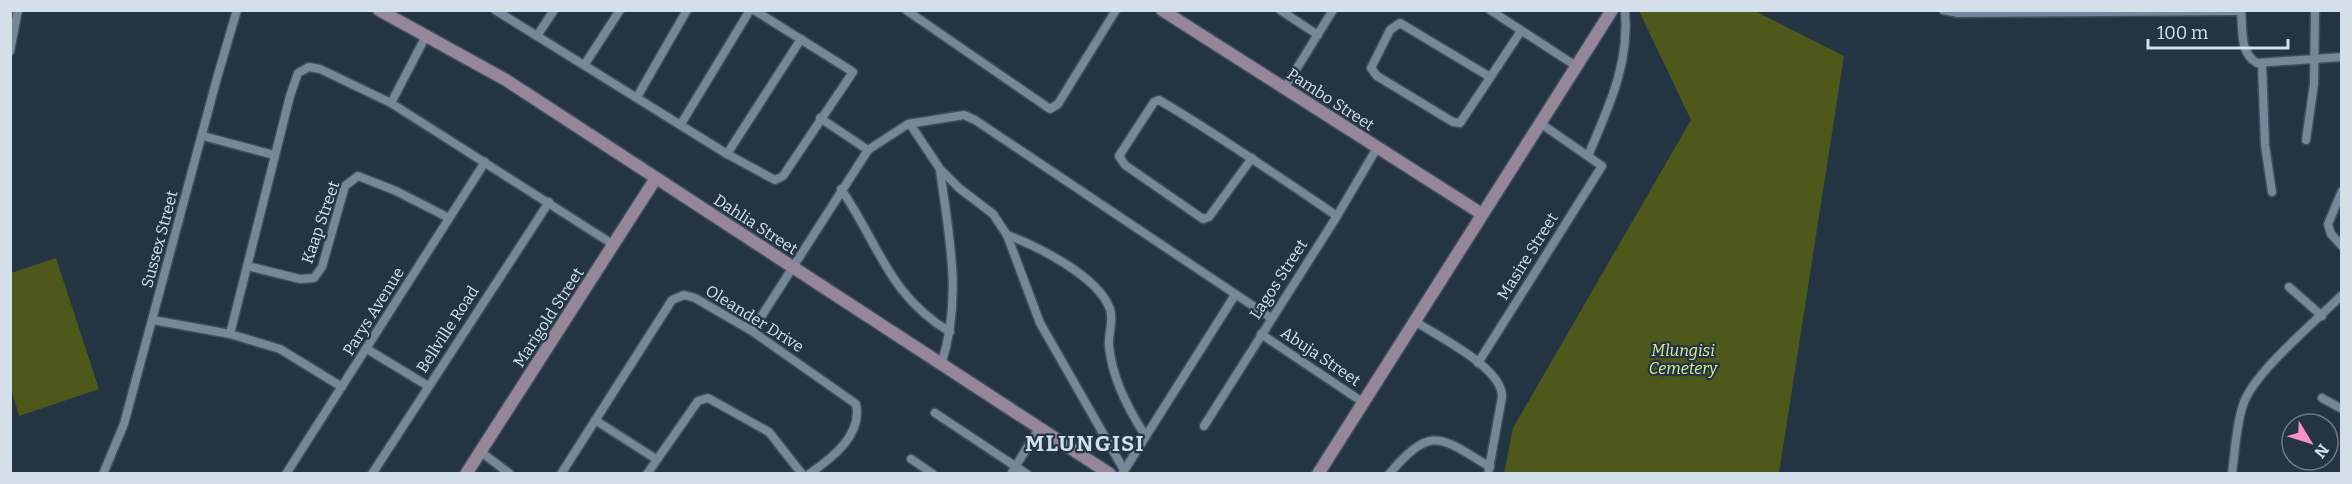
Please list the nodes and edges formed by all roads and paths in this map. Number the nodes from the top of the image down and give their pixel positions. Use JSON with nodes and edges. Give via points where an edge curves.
{"nodes":[{"id":1,"x":18,"y":10,"type":"edge"},
{"id":2,"x":237,"y":10,"type":"edge"},
{"id":3,"x":379,"y":10,"type":"edge"},
{"id":4,"x":495,"y":10,"type":"edge"},
{"id":5,"x":554,"y":10,"type":"edge"},
{"id":6,"x":620,"y":10,"type":"edge"},
{"id":7,"x":687,"y":10,"type":"edge"},
{"id":8,"x":752,"y":10,"type":"edge"},
{"id":9,"x":906,"y":10,"type":"edge"},
{"id":10,"x":1116,"y":10,"type":"edge"},
{"id":11,"x":1162,"y":10,"type":"edge"},
{"id":12,"x":1280,"y":10,"type":"edge"},
{"id":13,"x":1333,"y":10,"type":"edge"},
{"id":14,"x":1490,"y":10,"type":"edge"},
{"id":15,"x":1612,"y":10,"type":"edge"},
{"id":16,"x":1626,"y":10,"type":"edge"},
{"id":17,"x":1943,"y":10,"type":"edge"},
{"id":18,"x":2315,"y":10,"type":"edge"},
{"id":19,"x":2171,"y":11,"type":"edge"},
{"id":20,"x":2241,"y":11,"type":"edge"},
{"id":21,"x":2096,"y":12,"type":"edge"},
{"id":22,"x":1521,"y":31,"type":"junction"},
{"id":23,"x":427,"y":34,"type":"junction"},
{"id":24,"x":1318,"y":35,"type":"junction"},
{"id":25,"x":537,"y":36,"type":"junction"},
{"id":26,"x":801,"y":39,"type":"junction"},
{"id":27,"x":10,"y":51,"type":"edge"},
{"id":28,"x":2342,"y":57,"type":"edge"},
{"id":29,"x":2316,"y":59,"type":"junction"},
{"id":30,"x":585,"y":64,"type":"junction"},
{"id":31,"x":2262,"y":64,"type":"junction"},
{"id":32,"x":1576,"y":66,"type":"junction"},
{"id":33,"x":1490,"y":77,"type":"junction"},
{"id":34,"x":1284,"y":89,"type":"junction"},
{"id":35,"x":638,"y":97,"type":"junction"},
{"id":36,"x":391,"y":103,"type":"junction"},
{"id":37,"x":820,"y":118,"type":"junction"},
{"id":38,"x":1540,"y":123,"type":"junction"},
{"id":39,"x":681,"y":124,"type":"junction"},
{"id":40,"x":910,"y":124,"type":"junction"},
{"id":41,"x":202,"y":136,"type":"junction"},
{"id":42,"x":2306,"y":140,"type":"dead end"},
{"id":43,"x":1377,"y":148,"type":"junction"},
{"id":44,"x":868,"y":150,"type":"junction"},
{"id":45,"x":727,"y":154,"type":"junction"},
{"id":46,"x":274,"y":155,"type":"junction"},
{"id":47,"x":1588,"y":156,"type":"junction"},
{"id":48,"x":1251,"y":158,"type":"junction"},
{"id":49,"x":485,"y":162,"type":"junction"},
{"id":50,"x":940,"y":169,"type":"junction"},
{"id":51,"x":656,"y":178,"type":"junction"},
{"id":52,"x":841,"y":189,"type":"junction"},
{"id":53,"x":2342,"y":191,"type":"edge"},
{"id":54,"x":2272,"y":192,"type":"dead end"},
{"id":55,"x":549,"y":202,"type":"junction"},
{"id":56,"x":1482,"y":214,"type":"junction"},
{"id":57,"x":1337,"y":216,"type":"junction"},
{"id":58,"x":449,"y":218,"type":"junction"},
{"id":59,"x":1006,"y":235,"type":"junction"},
{"id":60,"x":614,"y":245,"type":"junction"},
{"id":61,"x":2342,"y":246,"type":"edge"},
{"id":62,"x":247,"y":266,"type":"junction"},
{"id":63,"x":791,"y":267,"type":"junction"},
{"id":64,"x":2289,"y":287,"type":"dead end"},
{"id":65,"x":1235,"y":295,"type":"junction"},
{"id":66,"x":2342,"y":295,"type":"edge"},
{"id":67,"x":2322,"y":316,"type":"junction"},
{"id":68,"x":1271,"y":318,"type":"junction"},
{"id":69,"x":153,"y":320,"type":"junction"},
{"id":70,"x":1416,"y":322,"type":"junction"},
{"id":71,"x":752,"y":331,"type":"junction"},
{"id":72,"x":950,"y":332,"type":"junction"},
{"id":73,"x":230,"y":333,"type":"junction"},
{"id":74,"x":1261,"y":334,"type":"junction"},
{"id":75,"x":367,"y":349,"type":"junction"},
{"id":76,"x":1478,"y":363,"type":"junction"},
{"id":77,"x":941,"y":365,"type":"junction"},
{"id":78,"x":428,"y":386,"type":"junction"},
{"id":79,"x":342,"y":387,"type":"junction"},
{"id":80,"x":2322,"y":398,"type":"dead end"},
{"id":81,"x":1364,"y":404,"type":"junction"},
{"id":82,"x":2342,"y":409,"type":"edge"},
{"id":83,"x":935,"y":413,"type":"dead end"},
{"id":84,"x":595,"y":420,"type":"junction"},
{"id":85,"x":1204,"y":426,"type":"dead end"},
{"id":86,"x":1039,"y":428,"type":"junction"},
{"id":87,"x":1145,"y":435,"type":"junction"},
{"id":88,"x":481,"y":452,"type":"junction"},
{"id":89,"x":656,"y":459,"type":"junction"},
{"id":90,"x":911,"y":459,"type":"dead end"},
{"id":91,"x":1014,"y":470,"type":"edge"},
{"id":92,"x":1489,"y":470,"type":"edge"},
{"id":93,"x":1123,"y":472,"type":"edge"},
{"id":94,"x":103,"y":474,"type":"edge"},
{"id":95,"x":285,"y":474,"type":"edge"},
{"id":96,"x":372,"y":474,"type":"edge"},
{"id":97,"x":466,"y":474,"type":"edge"},
{"id":98,"x":510,"y":474,"type":"edge"},
{"id":99,"x":561,"y":474,"type":"edge"},
{"id":100,"x":647,"y":474,"type":"edge"},
{"id":101,"x":802,"y":474,"type":"edge"},
{"id":102,"x":808,"y":474,"type":"edge"},
{"id":103,"x":933,"y":474,"type":"edge"},
{"id":104,"x":1027,"y":474,"type":"edge"},
{"id":105,"x":1110,"y":474,"type":"edge"},
{"id":106,"x":1318,"y":474,"type":"edge"},
{"id":107,"x":1389,"y":474,"type":"edge"},
{"id":108,"x":2232,"y":474,"type":"edge"}],
"edges":[{"from":1,"to":27,"type":"street"},
{"from":2,"to":41,"type":"street","name":"Sussex Street"},
{"from":3,"to":23,"type":"street","name":"Dahlia Street"},
{"from":4,"to":25,"type":"street"},
{"from":5,"to":25,"type":"street"},
{"from":6,"to":30,"type":"street"},
{"from":7,"to":35,"type":"street"},
{"from":8,"to":26,"type":"street"},
{"from":8,"to":39,"type":"street"},
{"from":9,"to":10,"type":"street","via":[[1046,108],[1053,109]]},
{"from":11,"to":34,"type":"street","name":"Pambo Street"},
{"from":12,"to":24,"type":"street"},
{"from":13,"to":24,"type":"street"},
{"from":14,"to":22,"type":"street"},
{"from":15,"to":32,"type":"street"},
{"from":16,"to":47,"type":"street","via":[[1624,58],[1614,95]]},
{"from":17,"to":21,"type":"street"},
{"from":18,"to":29,"type":"street"},
{"from":19,"to":20,"type":"street"},
{"from":19,"to":21,"type":"street"},
{"from":20,"to":31,"type":"street","via":[[2245,49]]},
{"from":22,"to":32,"type":"street"},
{"from":22,"to":33,"type":"street"},
{"from":23,"to":36,"type":"street"},
{"from":23,"to":51,"type":"street","name":"Dahlia Street","via":[[516,86]]},
{"from":24,"to":34,"type":"street"},
{"from":25,"to":30,"type":"street"},
{"from":26,"to":37,"type":"street","via":[[852,72]]},
{"from":26,"to":45,"type":"street"},
{"from":28,"to":29,"type":"street"},
{"from":29,"to":31,"type":"street"},
{"from":29,"to":42,"type":"street"},
{"from":30,"to":35,"type":"street"},
{"from":31,"to":54,"type":"street","via":[[2265,145]]},
{"from":32,"to":38,"type":"street"},
{"from":33,"to":33,"type":"street","via":[[1464,120],[1457,123],[1377,76],[1371,68],[1390,30],[1400,23]]},
{"from":34,"to":43,"type":"street","name":"Pambo Street"},
{"from":35,"to":39,"type":"street"},
{"from":36,"to":46,"type":"street","via":[[309,67],[298,73]]},
{"from":36,"to":49,"type":"street"},
{"from":37,"to":44,"type":"street"},
{"from":37,"to":45,"type":"street","via":[[778,179]]},
{"from":38,"to":47,"type":"street"},
{"from":38,"to":56,"type":"street"},
{"from":39,"to":45,"type":"street"},
{"from":40,"to":44,"type":"street"},
{"from":40,"to":50,"type":"street"},
{"from":40,"to":65,"type":"street","via":[[969,117]]},
{"from":41,"to":46,"type":"street"},
{"from":41,"to":69,"type":"street","name":"Sussex Street"},
{"from":43,"to":56,"type":"street","name":"Pambo Street"},
{"from":43,"to":57,"type":"street","name":"Lagos Street"},
{"from":44,"to":52,"type":"street"},
{"from":46,"to":62,"type":"street"},
{"from":47,"to":76,"type":"street","name":"Masire Street","via":[[1602,166]]},
{"from":48,"to":48,"type":"street","via":[[1159,100],[1119,156],[1125,165],[1203,219],[1209,217]]},
{"from":48,"to":57,"type":"street"},
{"from":49,"to":55,"type":"street"},
{"from":49,"to":58,"type":"street","name":"Parys Avenue"},
{"from":50,"to":59,"type":"street","via":[[993,214]]},
{"from":50,"to":72,"type":"street","via":[[954,269]]},
{"from":51,"to":60,"type":"street","name":"Marigold Street"},
{"from":51,"to":63,"type":"street","name":"Dahlia Street"},
{"from":52,"to":63,"type":"street"},
{"from":52,"to":72,"type":"street","via":[[896,285],[926,316]]},
{"from":53,"to":61,"type":"street","via":[[2328,224]]},
{"from":55,"to":60,"type":"street"},
{"from":55,"to":78,"type":"street","name":"Bellville Road"},
{"from":56,"to":70,"type":"street"},
{"from":57,"to":68,"type":"street","name":"Lagos Street"},
{"from":58,"to":62,"type":"street","name":"Kaap Street","via":[[358,176],[345,186],[322,267],[314,278],[300,279]]},
{"from":58,"to":75,"type":"street","name":"Parys Avenue"},
{"from":59,"to":87,"type":"street","via":[[1050,253],[1106,302],[1111,313],[1109,346],[1113,366],[1134,419]]},
{"from":59,"to":93,"type":"street","via":[[1040,323]]},
{"from":60,"to":88,"type":"street","name":"Marigold Street"},
{"from":62,"to":73,"type":"street"},
{"from":63,"to":71,"type":"street"},
{"from":63,"to":77,"type":"street","name":"Dahlia Street"},
{"from":64,"to":67,"type":"street"},
{"from":65,"to":68,"type":"street"},
{"from":65,"to":87,"type":"street"},
{"from":66,"to":67,"type":"street"},
{"from":67,"to":108,"type":"street","via":[[2247,395]]},
{"from":68,"to":74,"type":"street","name":"Lagos Street"},
{"from":69,"to":73,"type":"street"},
{"from":69,"to":94,"type":"street","name":"Sussex Street","via":[[124,424]]},
{"from":70,"to":76,"type":"street"},
{"from":70,"to":81,"type":"street"},
{"from":71,"to":84,"type":"street","name":"Oleander Drive","via":[[695,298],[679,296],[672,300]]},
{"from":71,"to":102,"type":"street","name":"Oleander Drive","via":[[856,404],[856,417],[846,442],[827,462]]},
{"from":72,"to":77,"type":"street"},
{"from":73,"to":79,"type":"street","via":[[280,349]]},
{"from":74,"to":81,"type":"street","name":"Abuja Street"},
{"from":74,"to":85,"type":"street","name":"Lagos Street"},
{"from":75,"to":78,"type":"street"},
{"from":75,"to":79,"type":"street","name":"Parys Avenue"},
{"from":76,"to":92,"type":"street","via":[[1496,378],[1502,390]]},
{"from":77,"to":86,"type":"street","name":"Dahlia Street"},
{"from":78,"to":96,"type":"street","name":"Bellville Road"},
{"from":79,"to":95,"type":"street","name":"Parys Avenue"},
{"from":80,"to":82,"type":"street"},
{"from":81,"to":106,"type":"street"},
{"from":83,"to":91,"type":"street"},
{"from":84,"to":89,"type":"street"},
{"from":84,"to":99,"type":"street","name":"Oleander Drive"},
{"from":86,"to":91,"type":"street"},
{"from":86,"to":105,"type":"street","name":"Dahlia Street"},
{"from":87,"to":93,"type":"street"},
{"from":88,"to":97,"type":"street","name":"Marigold Street"},
{"from":88,"to":98,"type":"street"},
{"from":89,"to":100,"type":"street"},
{"from":89,"to":101,"type":"street","via":[[698,401],[713,399],[769,432]]},
{"from":90,"to":103,"type":"street"},
{"from":91,"to":104,"type":"street"},
{"from":92,"to":107,"type":"street","via":[[1446,440],[1434,439],[1410,450]]}]}
